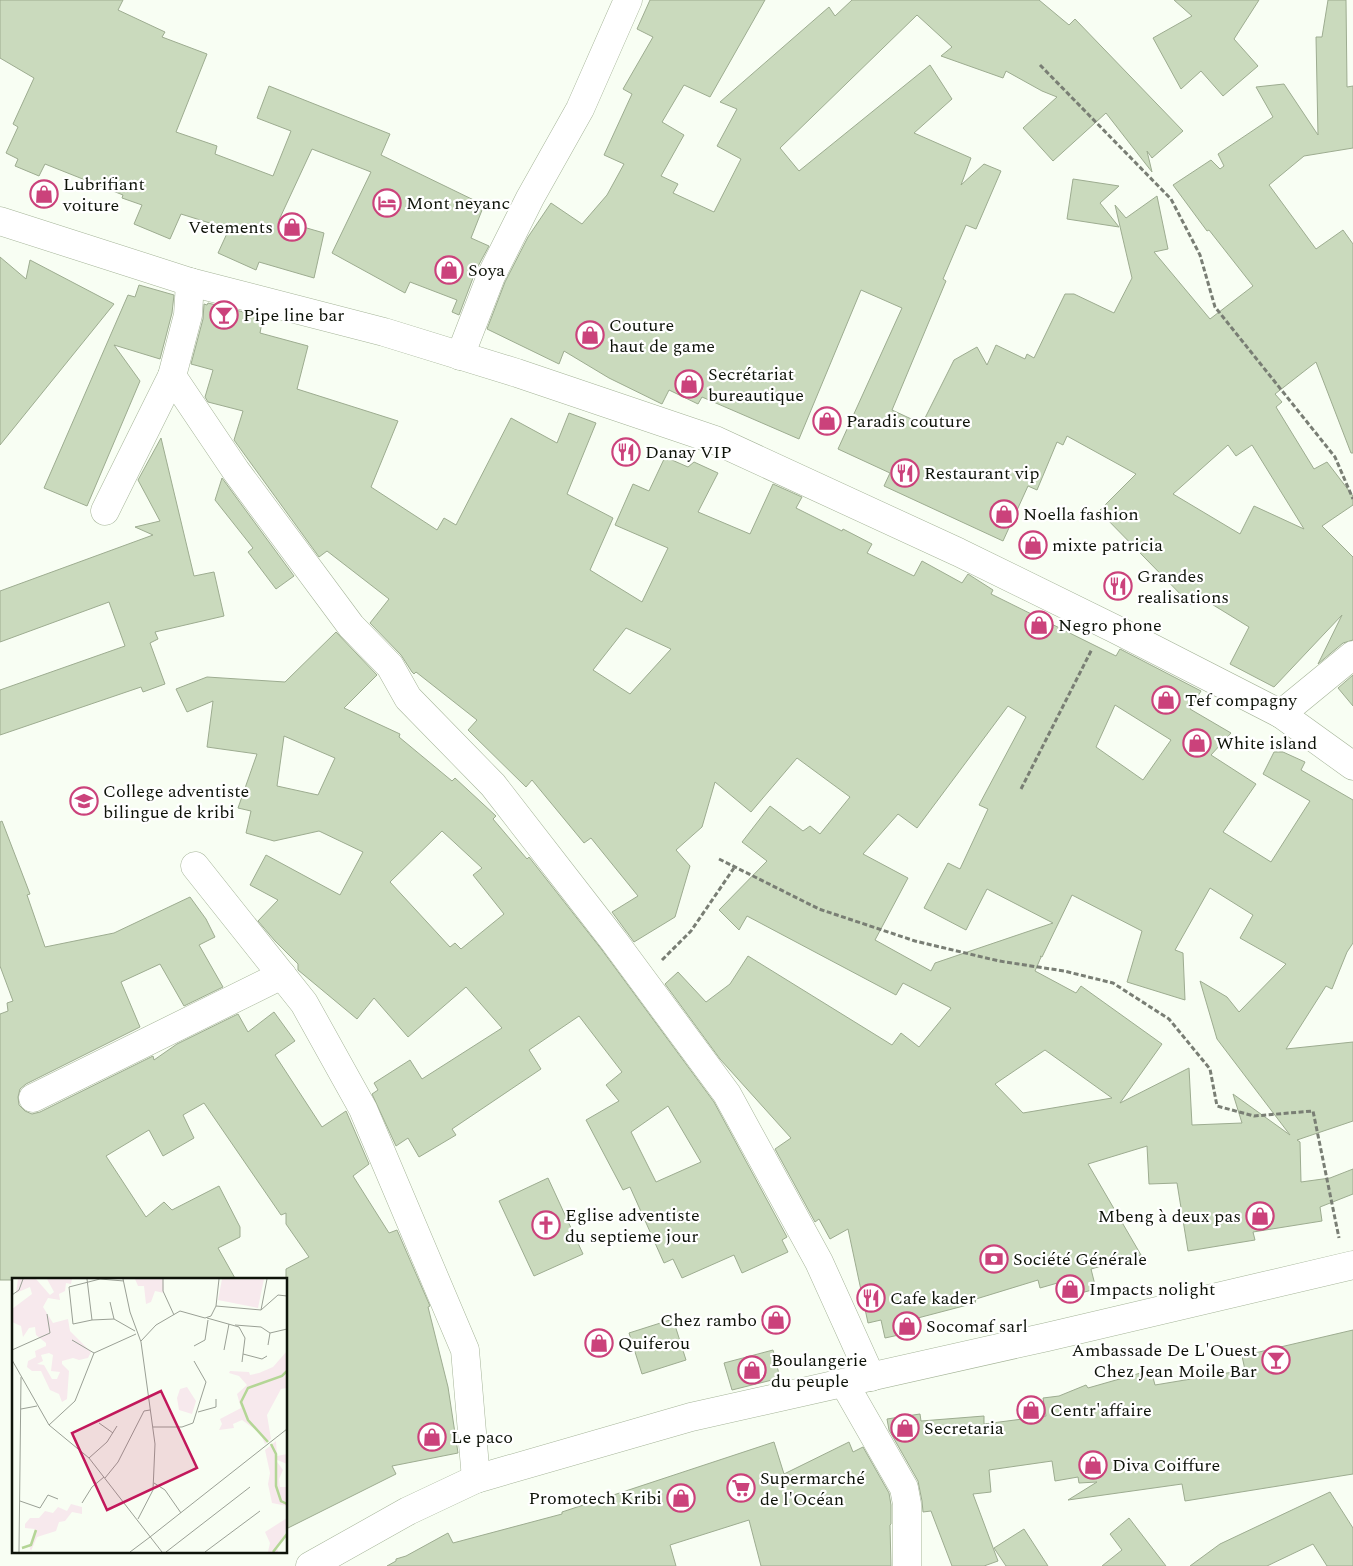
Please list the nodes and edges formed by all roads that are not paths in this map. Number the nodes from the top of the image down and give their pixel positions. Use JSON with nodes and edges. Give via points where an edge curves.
{"nodes":[{"id":1,"x":628,"y":0,"type":"edge"},
{"id":2,"x":0,"y":221,"type":"edge"},
{"id":3,"x":190,"y":282,"type":"junction"},
{"id":4,"x":460,"y":356,"type":"junction"},
{"id":5,"x":172,"y":376,"type":"junction"},
{"id":6,"x":105,"y":511,"type":"dead end"},
{"id":7,"x":1353,"y":655,"type":"edge"},
{"id":8,"x":1281,"y":714,"type":"junction"},
{"id":9,"x":1353,"y":766,"type":"edge"},
{"id":10,"x":195,"y":866,"type":"dead end"},
{"id":11,"x":282,"y":975,"type":"junction"},
{"id":12,"x":33,"y":1098,"type":"dead end"},
{"id":13,"x":1349,"y":1266,"type":"edge"},
{"id":14,"x":872,"y":1377,"type":"junction"},
{"id":15,"x":844,"y":1383,"type":"junction"},
{"id":16,"x":476,"y":1479,"type":"junction"},
{"id":17,"x":310,"y":1566,"type":"edge"},
{"id":18,"x":907,"y":1566,"type":"edge"}],
"edges":[{"from":1,"to":4,"type":"street","via":[[580,110],[491,276]]},
{"from":2,"to":3,"type":"street"},
{"from":3,"to":4,"type":"street","via":[[384,332]]},
{"from":3,"to":5,"type":"street","via":[[188,315]]},
{"from":4,"to":8,"type":"street","via":[[715,440],[958,552]]},
{"from":5,"to":6,"type":"street"},
{"from":5,"to":14,"type":"street","via":[[236,471],[352,626],[390,666],[408,698],[493,785],[727,1094],[819,1262]]},
{"from":7,"to":8,"type":"street"},
{"from":8,"to":9,"type":"street"},
{"from":10,"to":11,"type":"street"},
{"from":11,"to":12,"type":"street"},
{"from":11,"to":16,"type":"street","via":[[304,1003],[363,1109],[465,1350]]},
{"from":13,"to":14,"type":"street"},
{"from":14,"to":15,"type":"street"},
{"from":15,"to":16,"type":"street","via":[[690,1417]]},
{"from":15,"to":18,"type":"street","via":[[904,1488]]},
{"from":16,"to":17,"type":"street","via":[[408,1510]]}]}
